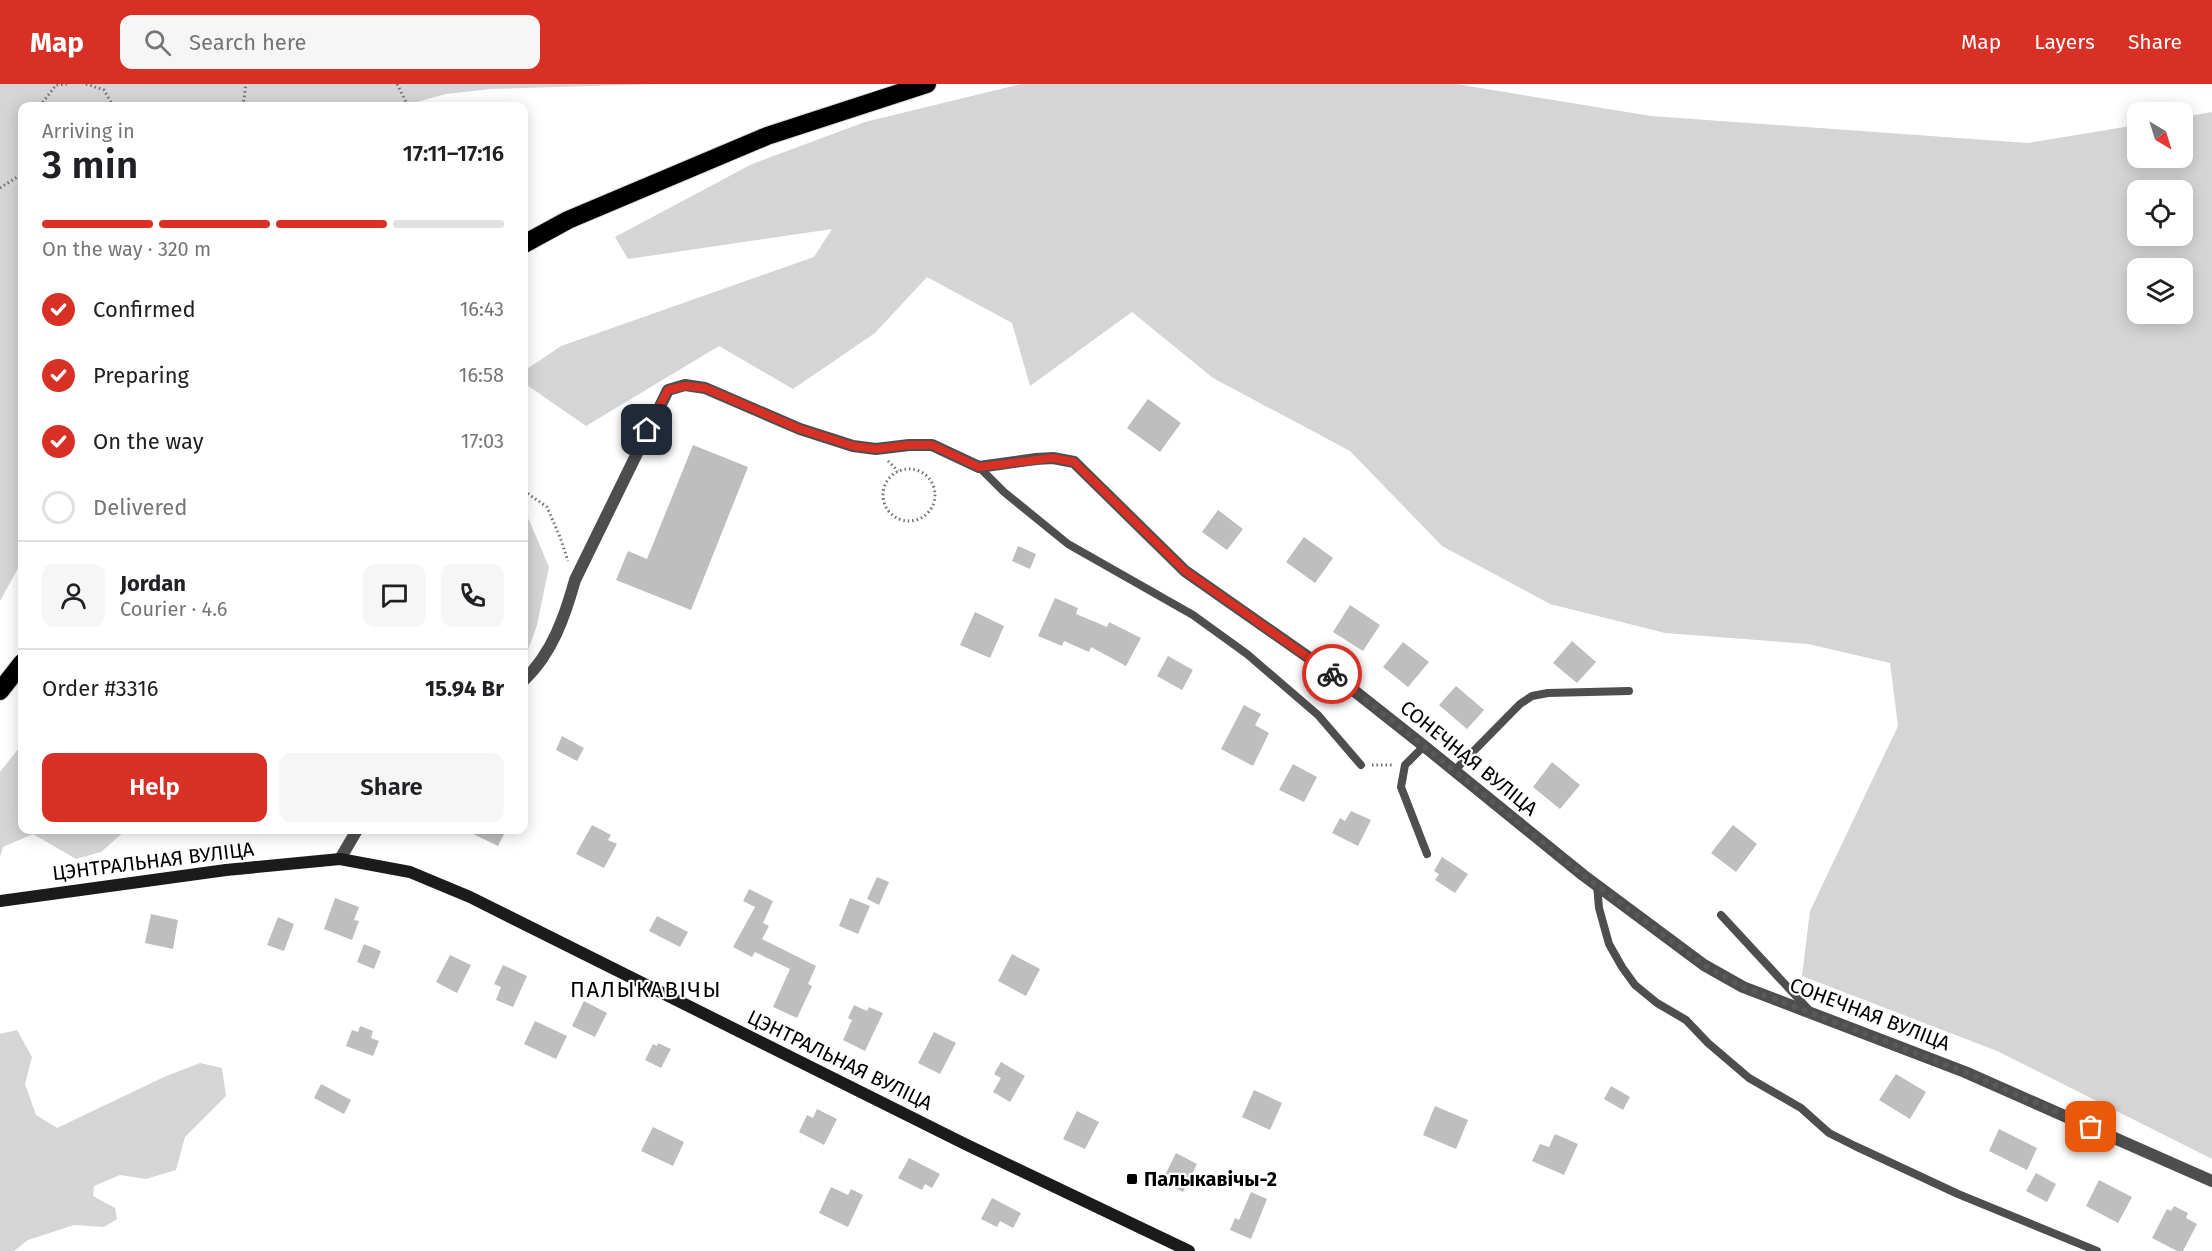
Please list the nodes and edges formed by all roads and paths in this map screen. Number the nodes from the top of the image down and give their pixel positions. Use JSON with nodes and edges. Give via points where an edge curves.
{"nodes":[{"id":1,"x":67,"y":84,"type":"edge"},
{"id":2,"x":86,"y":84,"type":"edge"},
{"id":3,"x":246,"y":84,"type":"edge"},
{"id":4,"x":397,"y":84,"type":"edge"},
{"id":5,"x":927,"y":84,"type":"edge"},
{"id":6,"x":43,"y":102,"type":"edge"},
{"id":7,"x":111,"y":102,"type":"edge"},
{"id":8,"x":244,"y":102,"type":"edge"},
{"id":9,"x":406,"y":102,"type":"edge"},
{"id":10,"x":18,"y":177,"type":"edge"},
{"id":11,"x":0,"y":188,"type":"edge"},
{"id":12,"x":528,"y":242,"type":"edge"},
{"id":13,"x":979,"y":467,"type":"junction"},
{"id":14,"x":883,"y":490,"type":"joint"},
{"id":15,"x":528,"y":494,"type":"edge"},
{"id":16,"x":575,"y":580,"type":"junction"},
{"id":17,"x":18,"y":668,"type":"edge"},
{"id":18,"x":528,"y":676,"type":"edge"},
{"id":19,"x":0,"y":691,"type":"edge"},
{"id":20,"x":1629,"y":691,"type":"dead end"},
{"id":21,"x":1424,"y":746,"type":"junction"},
{"id":22,"x":1361,"y":765,"type":"joint"},
{"id":23,"x":1405,"y":765,"type":"junction"},
{"id":24,"x":1454,"y":771,"type":"junction"},
{"id":25,"x":355,"y":834,"type":"edge"},
{"id":26,"x":1427,"y":854,"type":"dead end"},
{"id":27,"x":340,"y":859,"type":"junction"},
{"id":28,"x":1597,"y":885,"type":"junction"},
{"id":29,"x":0,"y":901,"type":"edge"},
{"id":30,"x":1721,"y":915,"type":"dead end"},
{"id":31,"x":1811,"y":1012,"type":"junction"},
{"id":32,"x":2212,"y":1181,"type":"edge"},
{"id":33,"x":1189,"y":1251,"type":"edge"},
{"id":34,"x":2097,"y":1251,"type":"edge"}],
"edges":[{"from":1,"to":6,"type":"path","via":[[56,85]]},
{"from":2,"to":7,"type":"path","via":[[104,90]]},
{"from":3,"to":8,"type":"path"},
{"from":4,"to":9,"type":"path"},
{"from":5,"to":12,"type":"highway","via":[[767,136],[568,220]]},
{"from":10,"to":11,"type":"path"},
{"from":13,"to":16,"type":"street","via":[[932,445],[876,449],[853,446],[800,429],[705,388],[685,386],[668,390]]},
{"from":13,"to":21,"type":"street","name":"СОНЕЧНАЯ ВУЛІЦА","via":[[1044,459],[1074,462],[1185,571],[1338,678]]},
{"from":13,"to":22,"type":"lane","via":[[1068,544],[1193,615],[1247,654],[1318,715]]},
{"from":14,"to":14,"type":"path","via":[[890,513],[912,521],[927,514],[935,491],[928,477],[914,469],[891,476]]},
{"from":15,"to":16,"type":"path","via":[[547,507]]},
{"from":16,"to":18,"type":"street","via":[[567,610],[549,647]]},
{"from":17,"to":19,"type":"highway"},
{"from":20,"to":24,"type":"lane","via":[[1533,696],[1520,704]]},
{"from":21,"to":23,"type":"lane"},
{"from":21,"to":24,"type":"street","name":"СОНЕЧНАЯ ВУЛІЦА"},
{"from":22,"to":23,"type":"path"},
{"from":23,"to":26,"type":"lane","via":[[1401,787]]},
{"from":24,"to":28,"type":"street","name":"СОНЕЧНАЯ ВУЛІЦА"},
{"from":25,"to":27,"type":"street"},
{"from":27,"to":29,"type":"street","name":"ЦЭНТРАЛЬНАЯ ВУЛІЦА","via":[[226,870]]},
{"from":27,"to":33,"type":"street","name":"ЦЭНТРАЛЬНАЯ ВУЛІЦА","via":[[410,872],[470,897]]},
{"from":28,"to":31,"type":"street","name":"СОНЕЧНАЯ ВУЛІЦА","via":[[1704,965],[1743,987]]},
{"from":28,"to":34,"type":"lane","via":[[1609,944],[1635,985],[1686,1020],[1749,1078],[1802,1108],[1829,1132],[1855,1146],[1958,1194]]},
{"from":30,"to":31,"type":"lane"},
{"from":31,"to":32,"type":"street","name":"СОНЕЧНАЯ ВУЛІЦА","via":[[1965,1072]]}]}
